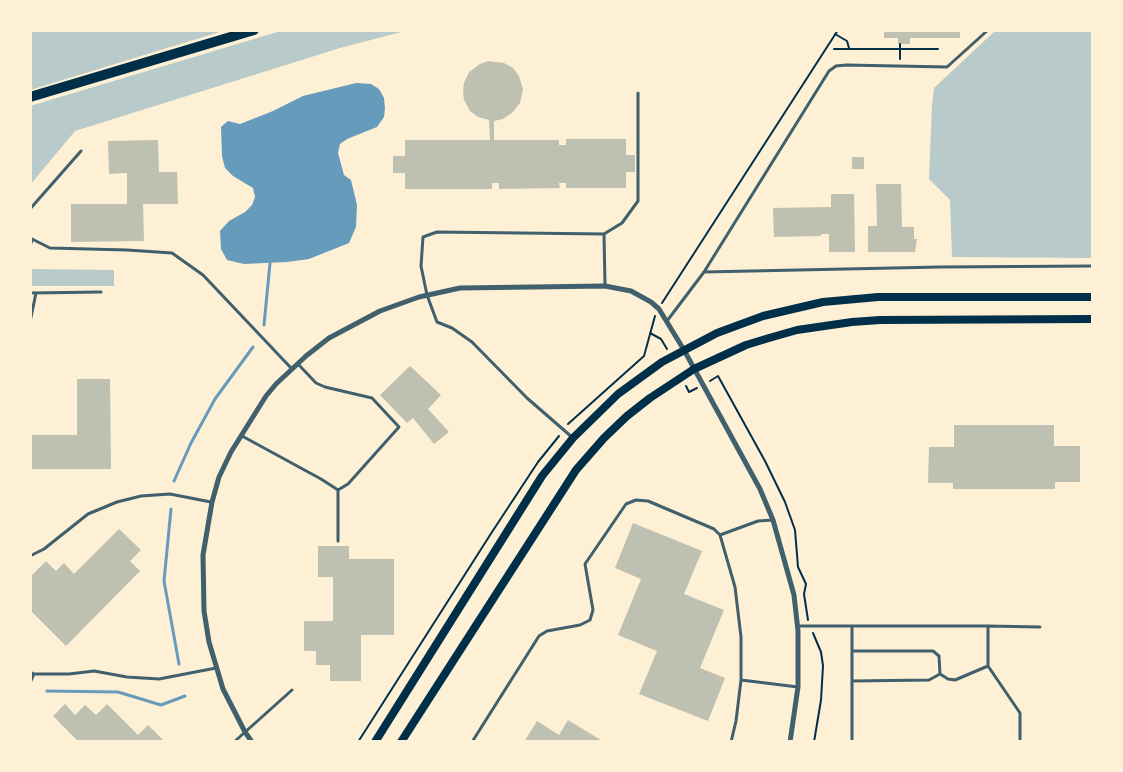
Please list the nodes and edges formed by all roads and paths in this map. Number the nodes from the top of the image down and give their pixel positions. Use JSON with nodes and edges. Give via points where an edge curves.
{"nodes":[{"id":1,"x":254,"y":30,"type":"edge"},
{"id":2,"x":838,"y":30,"type":"edge"},
{"id":3,"x":988,"y":30,"type":"edge"},
{"id":4,"x":835,"y":34,"type":"junction"},
{"id":5,"x":900,"y":44,"type":"dead end"},
{"id":6,"x":834,"y":49,"type":"dead end"},
{"id":7,"x":849,"y":49,"type":"junction"},
{"id":8,"x":900,"y":49,"type":"junction"},
{"id":9,"x":938,"y":49,"type":"dead end"},
{"id":10,"x":901,"y":66,"type":"junction"},
{"id":11,"x":638,"y":93,"type":"dead end"},
{"id":12,"x":30,"y":97,"type":"edge"},
{"id":13,"x":81,"y":151,"type":"dead end"},
{"id":14,"x":30,"y":209,"type":"edge"},
{"id":15,"x":604,"y":234,"type":"junction"},
{"id":16,"x":31,"y":239,"type":"edge"},
{"id":17,"x":30,"y":246,"type":"edge"},
{"id":18,"x":1093,"y":266,"type":"edge"},
{"id":19,"x":704,"y":272,"type":"junction"},
{"id":20,"x":604,"y":286,"type":"junction"},
{"id":21,"x":30,"y":292,"type":"edge"},
{"id":22,"x":36,"y":292,"type":"junction"},
{"id":23,"x":101,"y":292,"type":"dead end"},
{"id":24,"x":427,"y":295,"type":"junction"},
{"id":25,"x":1093,"y":297,"type":"edge"},
{"id":26,"x":662,"y":303,"type":"dead end"},
{"id":27,"x":653,"y":318,"type":"dead end"},
{"id":28,"x":1093,"y":319,"type":"edge"},
{"id":29,"x":667,"y":321,"type":"junction"},
{"id":30,"x":30,"y":322,"type":"edge"},
{"id":31,"x":649,"y":332,"type":"junction"},
{"id":32,"x":684,"y":350,"type":"junction"},
{"id":33,"x":672,"y":357,"type":"junction"},
{"id":34,"x":298,"y":364,"type":"junction"},
{"id":35,"x":292,"y":369,"type":"junction"},
{"id":36,"x":694,"y":369,"type":"junction"},
{"id":37,"x":682,"y":377,"type":"junction"},
{"id":38,"x":708,"y":381,"type":"dead end"},
{"id":39,"x":695,"y":389,"type":"dead end"},
{"id":40,"x":567,"y":425,"type":"dead end"},
{"id":41,"x":240,"y":435,"type":"junction"},
{"id":42,"x":559,"y":435,"type":"dead end"},
{"id":43,"x":573,"y":438,"type":"junction"},
{"id":44,"x":338,"y":490,"type":"junction"},
{"id":45,"x":212,"y":502,"type":"junction"},
{"id":46,"x":773,"y":520,"type":"junction"},
{"id":47,"x":720,"y":535,"type":"junction"},
{"id":48,"x":338,"y":541,"type":"dead end"},
{"id":49,"x":30,"y":556,"type":"edge"},
{"id":50,"x":797,"y":626,"type":"junction"},
{"id":51,"x":810,"y":626,"type":"junction"},
{"id":52,"x":852,"y":626,"type":"junction"},
{"id":53,"x":988,"y":626,"type":"junction"},
{"id":54,"x":1040,"y":627,"type":"dead end"},
{"id":55,"x":852,"y":651,"type":"junction"},
{"id":56,"x":988,"y":666,"type":"junction"},
{"id":57,"x":216,"y":668,"type":"junction"},
{"id":58,"x":32,"y":673,"type":"edge"},
{"id":59,"x":940,"y":674,"type":"junction"},
{"id":60,"x":741,"y":680,"type":"junction"},
{"id":61,"x":852,"y":681,"type":"junction"},
{"id":62,"x":30,"y":683,"type":"edge"},
{"id":63,"x":798,"y":687,"type":"junction"},
{"id":64,"x":292,"y":690,"type":"dead end"},
{"id":65,"x":245,"y":732,"type":"junction"},
{"id":66,"x":234,"y":742,"type":"edge"},
{"id":67,"x":252,"y":742,"type":"edge"},
{"id":68,"x":358,"y":742,"type":"edge"},
{"id":69,"x":375,"y":742,"type":"edge"},
{"id":70,"x":401,"y":742,"type":"edge"},
{"id":71,"x":472,"y":742,"type":"edge"},
{"id":72,"x":731,"y":742,"type":"edge"},
{"id":73,"x":790,"y":742,"type":"edge"},
{"id":74,"x":814,"y":742,"type":"edge"},
{"id":75,"x":852,"y":742,"type":"edge"},
{"id":76,"x":1020,"y":742,"type":"edge"}],
"edges":[{"from":1,"to":12,"type":"highway"},
{"from":2,"to":4,"type":"path"},
{"from":3,"to":10,"type":"lane","via":[[947,67]]},
{"from":4,"to":7,"type":"path","via":[[847,41]]},
{"from":4,"to":26,"type":"path"},
{"from":5,"to":8,"type":"path"},
{"from":6,"to":7,"type":"path"},
{"from":7,"to":8,"type":"path"},
{"from":8,"to":9,"type":"path"},
{"from":8,"to":10,"type":"path"},
{"from":10,"to":19,"type":"lane","via":[[836,66],[829,71]]},
{"from":11,"to":15,"type":"lane","via":[[638,201],[622,223]]},
{"from":13,"to":14,"type":"lane"},
{"from":15,"to":20,"type":"lane"},
{"from":15,"to":24,"type":"lane","via":[[437,232],[423,237]]},
{"from":16,"to":17,"type":"lane"},
{"from":16,"to":35,"type":"lane","via":[[50,248],[172,253],[202,275]]},
{"from":18,"to":19,"type":"lane"},
{"from":19,"to":29,"type":"lane"},
{"from":20,"to":24,"type":"street","via":[[460,288]]},
{"from":20,"to":29,"type":"street","via":[[641,296],[659,309]]},
{"from":21,"to":22,"type":"lane"},
{"from":22,"to":23,"type":"lane"},
{"from":22,"to":30,"type":"lane"},
{"from":24,"to":34,"type":"street","via":[[355,323],[329,338]]},
{"from":24,"to":43,"type":"lane","via":[[436,322],[472,342]]},
{"from":25,"to":32,"type":"main road","via":[[841,300],[763,316]]},
{"from":27,"to":31,"type":"path"},
{"from":28,"to":36,"type":"main road","via":[[852,322],[769,338]]},
{"from":29,"to":32,"type":"street"},
{"from":31,"to":33,"type":"path","via":[[661,339]]},
{"from":31,"to":40,"type":"path","via":[[640,361]]},
{"from":32,"to":33,"type":"main road"},
{"from":32,"to":36,"type":"street"},
{"from":33,"to":43,"type":"main road","via":[[618,394]]},
{"from":34,"to":35,"type":"street"},
{"from":34,"to":44,"type":"lane","via":[[316,383],[372,398],[399,427],[348,484]]},
{"from":35,"to":41,"type":"street"},
{"from":36,"to":37,"type":"main road"},
{"from":36,"to":46,"type":"street"},
{"from":37,"to":39,"type":"path","via":[[689,392]]},
{"from":37,"to":70,"type":"main road","via":[[627,416],[576,470]]},
{"from":38,"to":51,"type":"path","via":[[718,376],[785,502],[794,528],[798,567],[806,584],[804,599]]},
{"from":41,"to":44,"type":"lane"},
{"from":41,"to":45,"type":"street","via":[[219,477]]},
{"from":42,"to":68,"type":"path","via":[[498,522]]},
{"from":43,"to":69,"type":"main road","via":[[542,476]]},
{"from":44,"to":48,"type":"lane"},
{"from":45,"to":49,"type":"lane","via":[[170,494],[117,502],[88,514]]},
{"from":45,"to":57,"type":"street","via":[[202,584]]},
{"from":46,"to":47,"type":"lane","via":[[758,521]]},
{"from":46,"to":50,"type":"street","via":[[794,595]]},
{"from":47,"to":60,"type":"lane","via":[[735,587]]},
{"from":47,"to":71,"type":"lane","via":[[648,501],[626,504],[585,564],[593,610],[590,620],[539,636]]},
{"from":50,"to":51,"type":"lane"},
{"from":50,"to":63,"type":"street"},
{"from":51,"to":52,"type":"lane"},
{"from":51,"to":74,"type":"path","via":[[822,659]]},
{"from":52,"to":53,"type":"lane"},
{"from":52,"to":55,"type":"lane"},
{"from":53,"to":54,"type":"lane"},
{"from":53,"to":56,"type":"lane"},
{"from":55,"to":59,"type":"lane","via":[[933,651],[939,656]]},
{"from":55,"to":61,"type":"lane"},
{"from":56,"to":59,"type":"lane","via":[[955,680]]},
{"from":56,"to":76,"type":"lane","via":[[1020,713]]},
{"from":57,"to":58,"type":"lane","via":[[166,678],[94,671]]},
{"from":57,"to":65,"type":"street"},
{"from":58,"to":62,"type":"lane"},
{"from":59,"to":61,"type":"lane","via":[[929,680]]},
{"from":60,"to":63,"type":"lane"},
{"from":60,"to":72,"type":"lane"},
{"from":61,"to":75,"type":"lane"},
{"from":63,"to":73,"type":"street"},
{"from":64,"to":65,"type":"lane"},
{"from":65,"to":66,"type":"lane"},
{"from":65,"to":67,"type":"street"}]}
